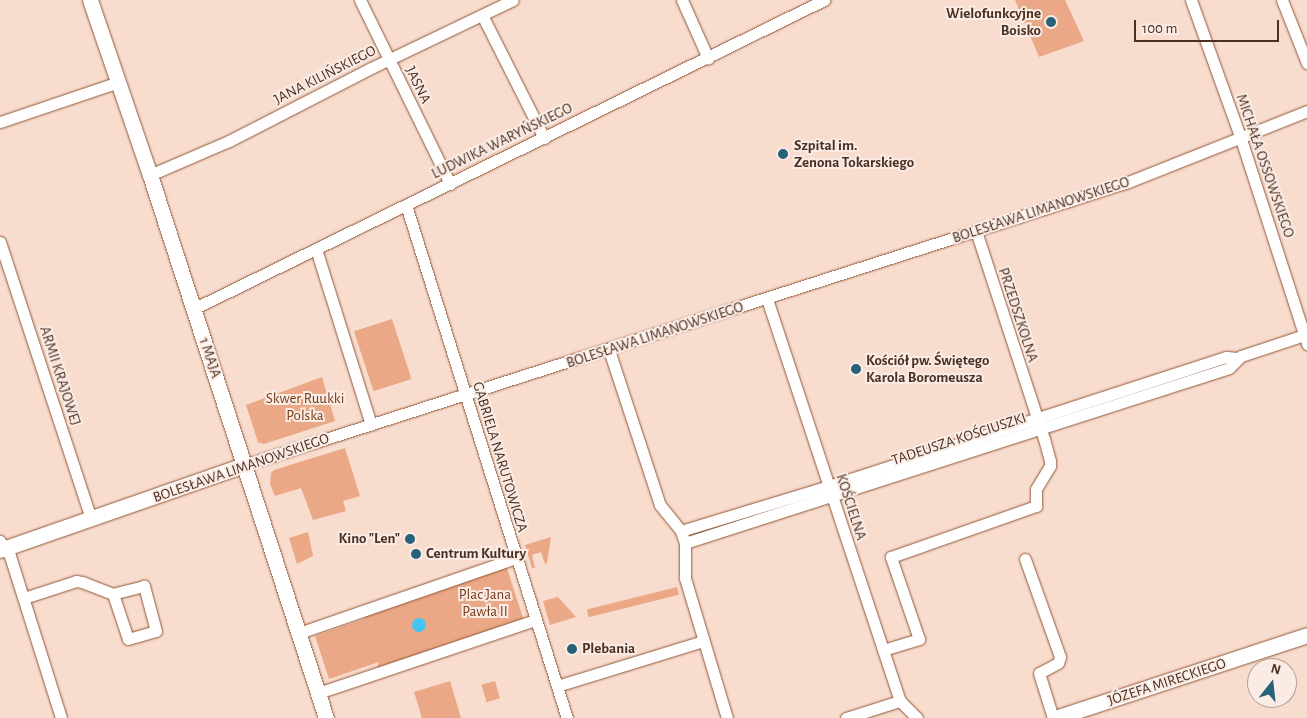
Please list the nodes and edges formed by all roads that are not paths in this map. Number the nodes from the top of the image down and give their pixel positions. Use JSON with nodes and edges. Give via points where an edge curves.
{"nodes":[{"id":1,"x":90,"y":0,"type":"edge"},
{"id":2,"x":360,"y":0,"type":"edge"},
{"id":3,"x":513,"y":0,"type":"edge"},
{"id":4,"x":682,"y":0,"type":"edge"},
{"id":5,"x":824,"y":0,"type":"edge"},
{"id":6,"x":1191,"y":0,"type":"edge"},
{"id":7,"x":1282,"y":0,"type":"edge"},
{"id":8,"x":482,"y":15,"type":"junction"},
{"id":9,"x":708,"y":58,"type":"junction"},
{"id":10,"x":389,"y":59,"type":"junction"},
{"id":11,"x":1307,"y":63,"type":"edge"},
{"id":12,"x":119,"y":82,"type":"junction"},
{"id":13,"x":1307,"y":111,"type":"edge"},
{"id":14,"x":0,"y":122,"type":"edge"},
{"id":15,"x":1240,"y":136,"type":"junction"},
{"id":16,"x":544,"y":138,"type":"junction"},
{"id":17,"x":150,"y":175,"type":"junction"},
{"id":18,"x":450,"y":184,"type":"junction"},
{"id":19,"x":406,"y":205,"type":"junction"},
{"id":20,"x":976,"y":231,"type":"junction"},
{"id":21,"x":0,"y":242,"type":"edge"},
{"id":22,"x":316,"y":249,"type":"junction"},
{"id":23,"x":767,"y":299,"type":"junction"},
{"id":24,"x":193,"y":308,"type":"junction"},
{"id":25,"x":1306,"y":338,"type":"edge"},
{"id":26,"x":609,"y":350,"type":"junction"},
{"id":27,"x":465,"y":396,"type":"junction"},
{"id":28,"x":1036,"y":418,"type":"junction"},
{"id":29,"x":371,"y":425,"type":"junction"},
{"id":30,"x":244,"y":465,"type":"junction"},
{"id":31,"x":830,"y":491,"type":"junction"},
{"id":32,"x":91,"y":519,"type":"junction"},
{"id":33,"x":681,"y":531,"type":"junction"},
{"id":34,"x":685,"y":543,"type":"junction"},
{"id":35,"x":2,"y":546,"type":"edge"},
{"id":36,"x":516,"y":558,"type":"junction"},
{"id":37,"x":1025,"y":559,"type":"dead end"},
{"id":38,"x":113,"y":594,"type":"junction"},
{"id":39,"x":24,"y":598,"type":"junction"},
{"id":40,"x":536,"y":620,"type":"junction"},
{"id":41,"x":299,"y":633,"type":"junction"},
{"id":42,"x":1307,"y":635,"type":"edge"},
{"id":43,"x":703,"y":641,"type":"junction"},
{"id":44,"x":882,"y":650,"type":"junction"},
{"id":45,"x":557,"y":686,"type":"junction"},
{"id":46,"x":318,"y":694,"type":"junction"},
{"id":47,"x":900,"y":701,"type":"junction"},
{"id":48,"x":61,"y":718,"type":"edge"},
{"id":49,"x":326,"y":718,"type":"edge"},
{"id":50,"x":567,"y":718,"type":"edge"},
{"id":51,"x":727,"y":718,"type":"edge"},
{"id":52,"x":846,"y":718,"type":"edge"},
{"id":53,"x":917,"y":718,"type":"edge"},
{"id":54,"x":1054,"y":718,"type":"edge"}],
"edges":[{"from":1,"to":12,"type":"street","name":"1 MAJA"},
{"from":2,"to":10,"type":"street","name":"JASNA"},
{"from":3,"to":8,"type":"street","name":"JANA KILIŃSKIEGO"},
{"from":4,"to":9,"type":"street"},
{"from":5,"to":9,"type":"street","name":"LUDWIKA WARYŃSKIEGO"},
{"from":6,"to":15,"type":"street","name":"MICHAŁA OSSOWSKIEGO"},
{"from":7,"to":11,"type":"street"},
{"from":8,"to":10,"type":"street","name":"JANA KILIŃSKIEGO"},
{"from":8,"to":16,"type":"street"},
{"from":9,"to":16,"type":"street","name":"LUDWIKA WARYŃSKIEGO"},
{"from":10,"to":17,"type":"street","name":"JANA KILIŃSKIEGO","via":[[229,141]]},
{"from":10,"to":18,"type":"street","name":"JASNA"},
{"from":12,"to":14,"type":"street"},
{"from":12,"to":17,"type":"street","name":"1 MAJA"},
{"from":13,"to":15,"type":"street","name":"BOLESŁAWA LIMANOWSKIEGO"},
{"from":15,"to":20,"type":"street","name":"BOLESŁAWA LIMANOWSKIEGO","via":[[1128,182]]},
{"from":15,"to":25,"type":"street","name":"MICHAŁA OSSOWSKIEGO"},
{"from":16,"to":18,"type":"street","name":"LUDWIKA WARYŃSKIEGO"},
{"from":17,"to":24,"type":"street","name":"1 MAJA"},
{"from":18,"to":19,"type":"street","name":"LUDWIKA WARYŃSKIEGO"},
{"from":19,"to":22,"type":"street","name":"LUDWIKA WARYŃSKIEGO"},
{"from":19,"to":27,"type":"street","name":"GABRIELA NARUTOWICZA"},
{"from":20,"to":23,"type":"street","name":"BOLESŁAWA LIMANOWSKIEGO"},
{"from":20,"to":28,"type":"street","name":"PRZEDSZKOLNA"},
{"from":21,"to":32,"type":"street","name":"ARMII KRAJOWEJ"},
{"from":22,"to":24,"type":"street","name":"LUDWIKA WARYŃSKIEGO"},
{"from":22,"to":29,"type":"street"},
{"from":23,"to":26,"type":"street","name":"BOLESŁAWA LIMANOWSKIEGO"},
{"from":23,"to":31,"type":"street","name":"KOŚCIELNA"},
{"from":24,"to":30,"type":"street","name":"1 MAJA"},
{"from":25,"to":28,"type":"street","name":"TADEUSZA KOŚCIUSZKI","via":[[1237,358],[1227,357]]},
{"from":26,"to":27,"type":"street","name":"BOLESŁAWA LIMANOWSKIEGO"},
{"from":26,"to":33,"type":"street","via":[[660,505]]},
{"from":27,"to":29,"type":"street","name":"BOLESŁAWA LIMANOWSKIEGO"},
{"from":27,"to":36,"type":"street","name":"GABRIELA NARUTOWICZA"},
{"from":28,"to":31,"type":"street","name":"TADEUSZA KOŚCIUSZKI"},
{"from":28,"to":44,"type":"street","name":"PRZEDSZKOLNA","via":[[1050,461],[1036,489],[1036,506],[892,557],[919,639]]},
{"from":29,"to":30,"type":"street","name":"BOLESŁAWA LIMANOWSKIEGO"},
{"from":30,"to":32,"type":"street","name":"BOLESŁAWA LIMANOWSKIEGO"},
{"from":30,"to":41,"type":"street","name":"1 MAJA"},
{"from":31,"to":33,"type":"street","name":"TADEUSZA KOŚCIUSZKI"},
{"from":31,"to":34,"type":"street","name":"TADEUSZA KOŚCIUSZKI"},
{"from":31,"to":44,"type":"street","name":"KOŚCIELNA"},
{"from":32,"to":35,"type":"street","name":"BOLESŁAWA LIMANOWSKIEGO"},
{"from":33,"to":34,"type":"street"},
{"from":34,"to":43,"type":"street","via":[[685,578]]},
{"from":35,"to":39,"type":"street"},
{"from":36,"to":40,"type":"street","name":"GABRIELA NARUTOWICZA"},
{"from":36,"to":41,"type":"street"},
{"from":37,"to":54,"type":"street","via":[[1060,658],[1058,663],[1039,673]]},
{"from":38,"to":38,"type":"street","via":[[127,638],[130,640],[156,631],[144,586]]},
{"from":38,"to":39,"type":"street","via":[[76,581]]},
{"from":39,"to":48,"type":"street"},
{"from":40,"to":45,"type":"street","name":"GABRIELA NARUTOWICZA"},
{"from":40,"to":46,"type":"street"},
{"from":41,"to":46,"type":"street","name":"1 MAJA"},
{"from":42,"to":54,"type":"street","name":"JÓZEFA MIRECKIEGO"},
{"from":43,"to":45,"type":"street"},
{"from":43,"to":51,"type":"street"},
{"from":44,"to":47,"type":"street","name":"KOŚCIELNA"},
{"from":45,"to":50,"type":"street","name":"GABRIELA NARUTOWICZA"},
{"from":46,"to":49,"type":"street","name":"1 MAJA"},
{"from":47,"to":52,"type":"street"},
{"from":47,"to":53,"type":"street","name":"KOŚCIELNA"}]}
